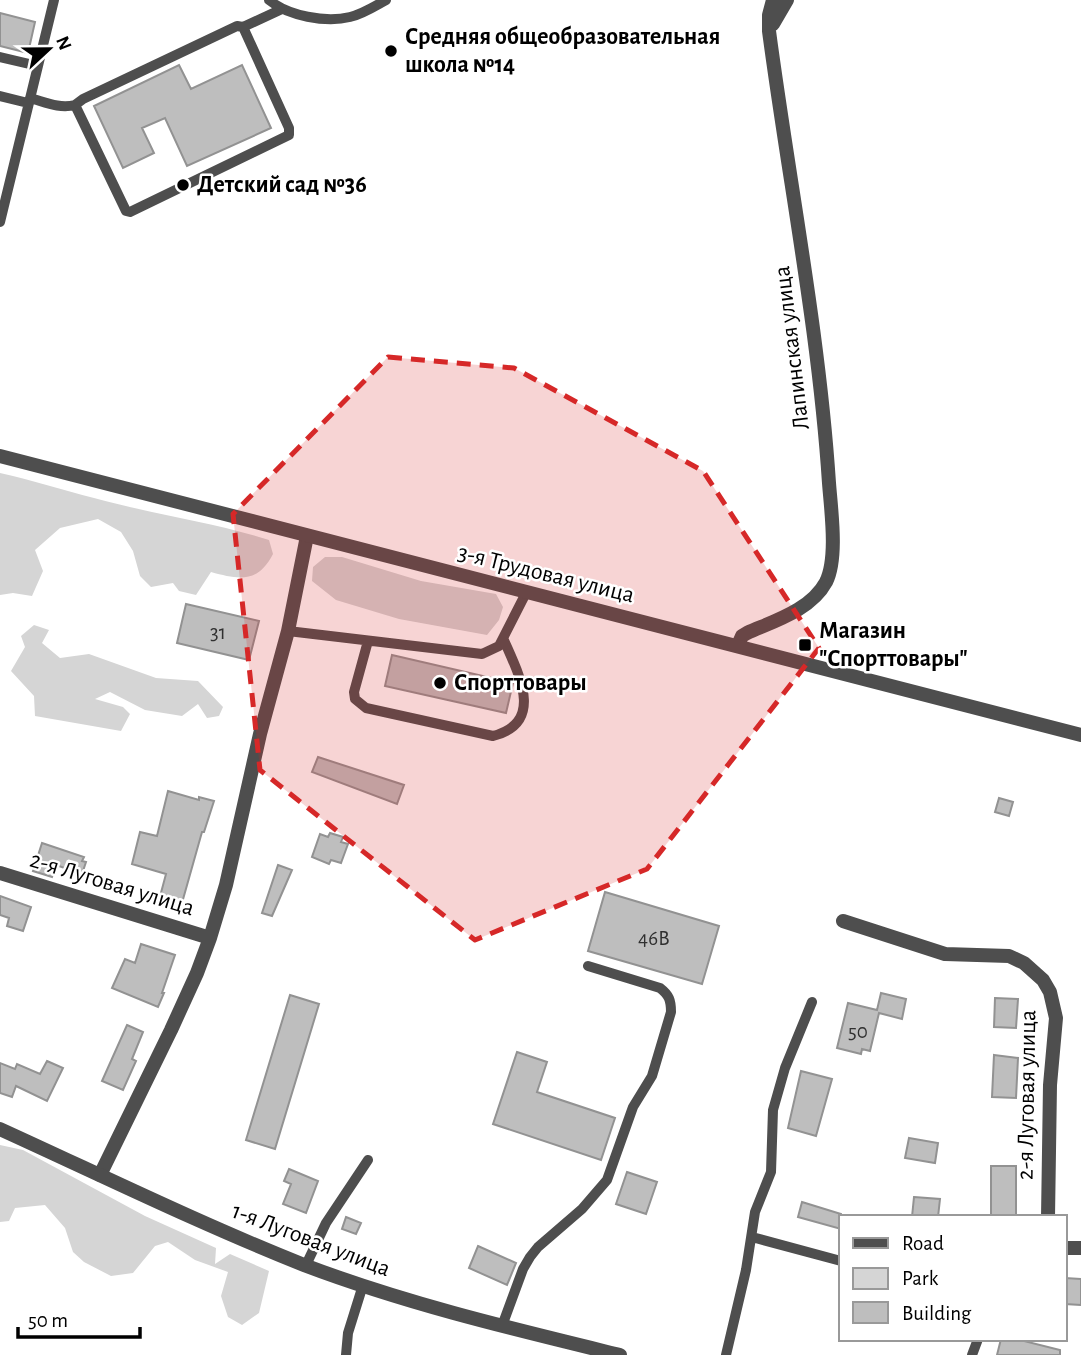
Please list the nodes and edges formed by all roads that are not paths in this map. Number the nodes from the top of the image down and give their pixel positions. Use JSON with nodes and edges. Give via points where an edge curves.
{"nodes":[{"id":1,"x":54,"y":0,"type":"edge"},
{"id":2,"x":269,"y":0,"type":"edge"},
{"id":3,"x":386,"y":0,"type":"edge"},
{"id":4,"x":773,"y":0,"type":"edge"},
{"id":5,"x":787,"y":0,"type":"edge"},
{"id":6,"x":282,"y":9,"type":"junction"},
{"id":7,"x":243,"y":27,"type":"junction"},
{"id":8,"x":769,"y":31,"type":"junction"},
{"id":9,"x":0,"y":57,"type":"edge"},
{"id":10,"x":38,"y":66,"type":"junction"},
{"id":11,"x":0,"y":96,"type":"edge"},
{"id":12,"x":29,"y":101,"type":"junction"},
{"id":13,"x":75,"y":105,"type":"junction"},
{"id":14,"x":1,"y":210,"type":"edge"},
{"id":15,"x":0,"y":222,"type":"edge"},
{"id":16,"x":0,"y":456,"type":"edge"},
{"id":17,"x":307,"y":536,"type":"junction"},
{"id":18,"x":526,"y":593,"type":"junction"},
{"id":19,"x":288,"y":631,"type":"junction"},
{"id":20,"x":503,"y":638,"type":"junction"},
{"id":21,"x":369,"y":641,"type":"junction"},
{"id":22,"x":738,"y":645,"type":"junction"},
{"id":23,"x":1081,"y":735,"type":"edge"},
{"id":24,"x":0,"y":873,"type":"edge"},
{"id":25,"x":843,"y":921,"type":"dead end"},
{"id":26,"x":210,"y":938,"type":"junction"},
{"id":27,"x":588,"y":966,"type":"dead end"},
{"id":28,"x":812,"y":1002,"type":"dead end"},
{"id":29,"x":0,"y":1129,"type":"edge"},
{"id":30,"x":368,"y":1160,"type":"dead end"},
{"id":31,"x":100,"y":1175,"type":"junction"},
{"id":32,"x":1048,"y":1215,"type":"edge"},
{"id":33,"x":752,"y":1237,"type":"junction"},
{"id":34,"x":839,"y":1260,"type":"edge"},
{"id":35,"x":306,"y":1265,"type":"junction"},
{"id":36,"x":363,"y":1285,"type":"junction"},
{"id":37,"x":502,"y":1326,"type":"junction"},
{"id":38,"x":346,"y":1355,"type":"edge"},
{"id":39,"x":620,"y":1355,"type":"edge"},
{"id":40,"x":726,"y":1355,"type":"edge"}],
"edges":[{"from":1,"to":10,"type":"lane"},
{"from":2,"to":6,"type":"lane"},
{"from":3,"to":6,"type":"lane","via":[[342,19]]},
{"from":4,"to":8,"type":"street","name":"Лапинская улица"},
{"from":5,"to":8,"type":"street"},
{"from":6,"to":7,"type":"lane"},
{"from":7,"to":13,"type":"lane"},
{"from":7,"to":13,"type":"lane","via":[[289,135],[130,212],[123,208]]},
{"from":8,"to":22,"type":"street","name":"Лапинская улица","via":[[826,434],[831,564],[825,583],[808,603],[747,633]]},
{"from":9,"to":10,"type":"lane"},
{"from":10,"to":12,"type":"lane"},
{"from":11,"to":12,"type":"lane"},
{"from":12,"to":13,"type":"lane"},
{"from":12,"to":14,"type":"lane"},
{"from":14,"to":15,"type":"lane"},
{"from":16,"to":17,"type":"street","name":"3-я Трудовая улица"},
{"from":17,"to":18,"type":"street","name":"3-я Трудовая улица"},
{"from":17,"to":19,"type":"street"},
{"from":18,"to":20,"type":"lane"},
{"from":18,"to":22,"type":"street","name":"3-я Трудовая улица"},
{"from":19,"to":21,"type":"lane"},
{"from":19,"to":26,"type":"street"},
{"from":20,"to":21,"type":"lane","via":[[499,646],[482,654]]},
{"from":20,"to":21,"type":"lane","via":[[525,698],[522,716],[508,732],[493,736],[360,704],[354,692]]},
{"from":22,"to":23,"type":"street","name":"3-я Трудовая улица"},
{"from":24,"to":26,"type":"street","name":"2-я Луговая улица"},
{"from":25,"to":32,"type":"street","name":"2-я Луговая улица","via":[[945,954],[1009,956],[1043,980],[1056,1018]]},
{"from":26,"to":31,"type":"street"},
{"from":27,"to":37,"type":"lane","via":[[660,988],[671,1001],[671,1012],[652,1076],[633,1107],[607,1180],[530,1257]]},
{"from":28,"to":33,"type":"lane","via":[[773,1110],[771,1172],[755,1213]]},
{"from":29,"to":31,"type":"street","name":"1-я Луговая улица"},
{"from":30,"to":35,"type":"lane","via":[[326,1223]]},
{"from":31,"to":35,"type":"street","name":"1-я Луговая улица"},
{"from":33,"to":34,"type":"lane"},
{"from":33,"to":40,"type":"lane"},
{"from":35,"to":36,"type":"street","name":"1-я Луговая улица"},
{"from":36,"to":37,"type":"street","name":"1-я Луговая улица"},
{"from":36,"to":38,"type":"lane"},
{"from":37,"to":39,"type":"street","name":"1-я Луговая улица"}]}
